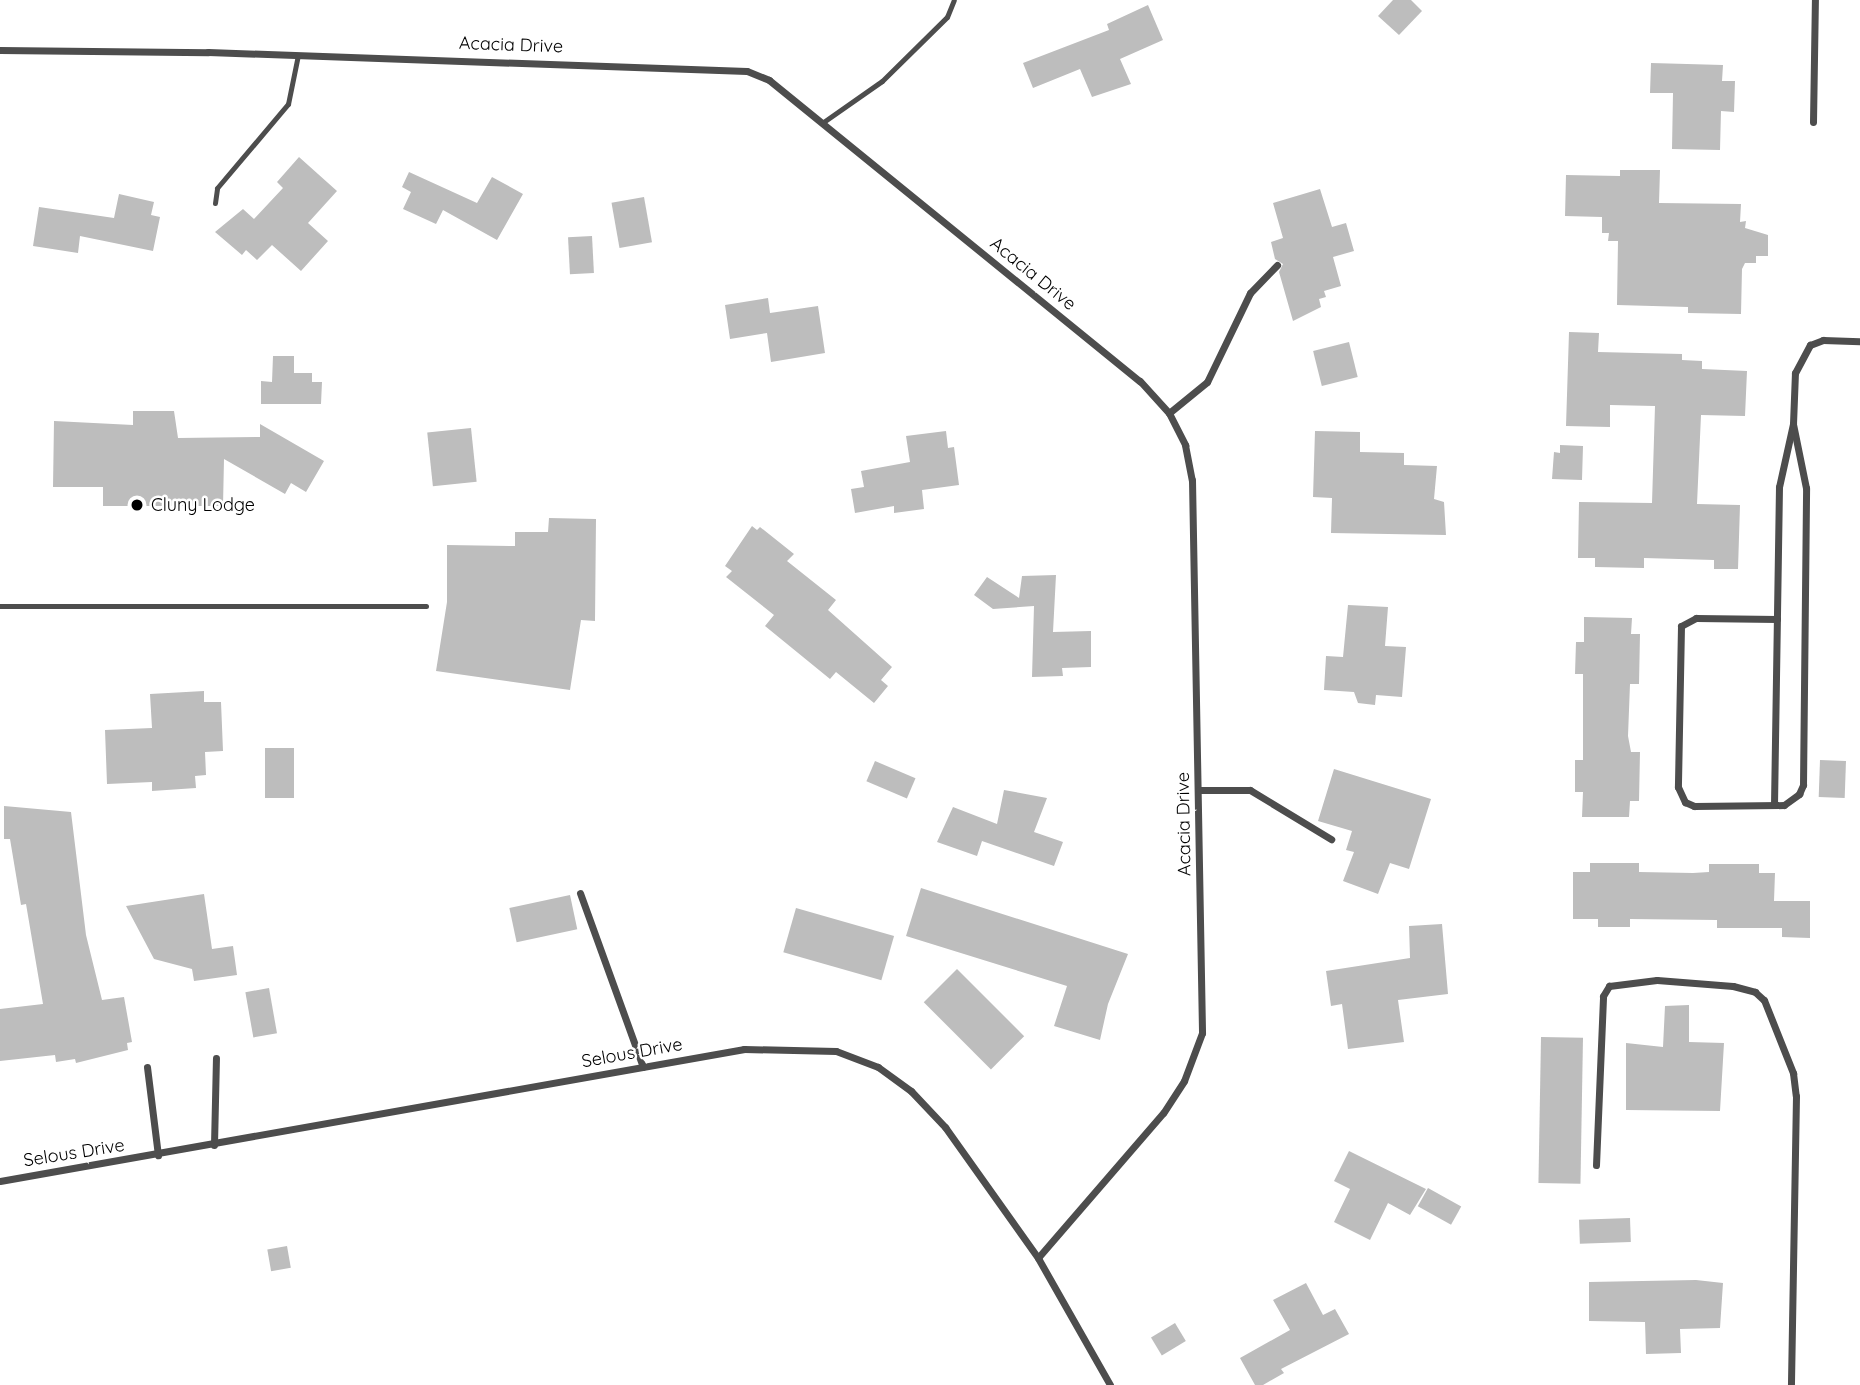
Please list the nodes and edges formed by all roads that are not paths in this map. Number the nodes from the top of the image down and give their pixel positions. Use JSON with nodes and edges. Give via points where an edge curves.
{"nodes":[{"id":1,"x":954,"y":0,"type":"edge"},
{"id":2,"x":1815,"y":0,"type":"edge"},
{"id":3,"x":0,"y":50,"type":"edge"},
{"id":4,"x":298,"y":55,"type":"junction"},
{"id":5,"x":1813,"y":122,"type":"dead end"},
{"id":6,"x":822,"y":123,"type":"junction"},
{"id":7,"x":215,"y":203,"type":"dead end"},
{"id":8,"x":1277,"y":265,"type":"dead end"},
{"id":9,"x":1860,"y":341,"type":"edge"},
{"id":10,"x":1169,"y":413,"type":"junction"},
{"id":11,"x":1793,"y":424,"type":"junction"},
{"id":12,"x":0,"y":606,"type":"edge"},
{"id":13,"x":426,"y":606,"type":"dead end"},
{"id":14,"x":1777,"y":618,"type":"junction"},
{"id":15,"x":1199,"y":790,"type":"junction"},
{"id":16,"x":1774,"y":805,"type":"junction"},
{"id":17,"x":1331,"y":839,"type":"dead end"},
{"id":18,"x":580,"y":893,"type":"dead end"},
{"id":19,"x":216,"y":1058,"type":"dead end"},
{"id":20,"x":147,"y":1067,"type":"dead end"},
{"id":21,"x":643,"y":1067,"type":"junction"},
{"id":22,"x":214,"y":1145,"type":"junction"},
{"id":23,"x":158,"y":1155,"type":"junction"},
{"id":24,"x":1596,"y":1165,"type":"dead end"},
{"id":25,"x":0,"y":1181,"type":"edge"},
{"id":26,"x":1038,"y":1258,"type":"junction"},
{"id":27,"x":1110,"y":1385,"type":"edge"},
{"id":28,"x":1791,"y":1385,"type":"edge"}],
"edges":[{"from":1,"to":6,"type":"lane","via":[[947,17],[882,81]]},
{"from":2,"to":5,"type":"street"},
{"from":3,"to":4,"type":"street","name":"Acacia Drive"},
{"from":4,"to":6,"type":"street","name":"Acacia Drive","via":[[713,66],[769,80]]},
{"from":4,"to":7,"type":"lane","via":[[288,104],[217,188]]},
{"from":6,"to":10,"type":"street","name":"Acacia Drive","via":[[1140,381]]},
{"from":8,"to":10,"type":"street","via":[[1250,293],[1207,382]]},
{"from":9,"to":11,"type":"street","via":[[1823,340],[1800,356]]},
{"from":10,"to":15,"type":"street","name":"Acacia Drive","via":[[1185,445],[1192,481]]},
{"from":11,"to":14,"type":"street","via":[[1779,487]]},
{"from":11,"to":16,"type":"street","via":[[1806,488],[1803,785],[1793,801]]},
{"from":12,"to":13,"type":"lane"},
{"from":14,"to":16,"type":"street"},
{"from":14,"to":16,"type":"street","via":[[1696,618],[1687,620],[1679,634],[1680,795],[1694,806]]},
{"from":15,"to":17,"type":"street","via":[[1250,790]]},
{"from":15,"to":26,"type":"street","name":"Acacia Drive","via":[[1202,1033],[1184,1081],[1163,1113]]},
{"from":18,"to":21,"type":"street"},
{"from":19,"to":22,"type":"street"},
{"from":20,"to":23,"type":"street"},
{"from":21,"to":22,"type":"street","name":"Selous Drive"},
{"from":21,"to":26,"type":"street","name":"Selous Drive","via":[[744,1049],[835,1052],[878,1068],[911,1091],[944,1128]]},
{"from":22,"to":23,"type":"street","name":"Selous Drive"},
{"from":23,"to":25,"type":"street","name":"Selous Drive"},
{"from":24,"to":28,"type":"street","via":[[1603,996],[1609,986],[1657,980],[1733,986],[1755,992],[1764,1000],[1793,1073],[1796,1096]]},
{"from":26,"to":27,"type":"street","name":"Selous Drive"}]}
